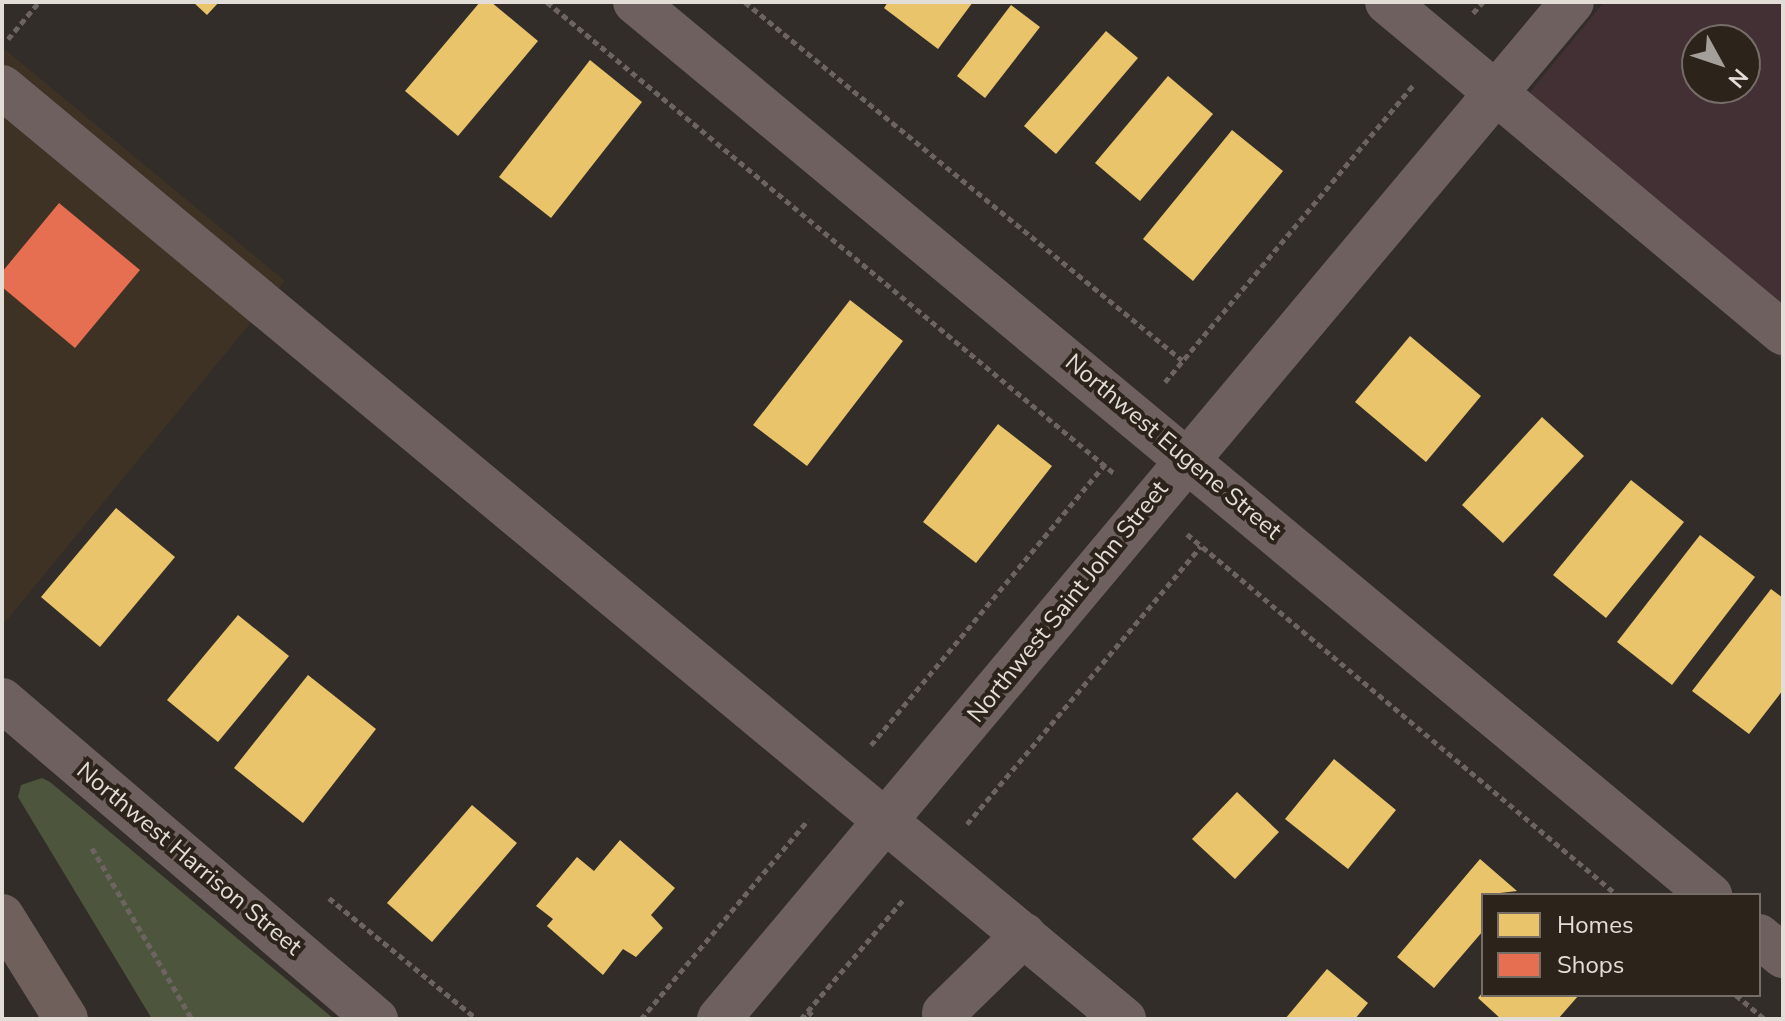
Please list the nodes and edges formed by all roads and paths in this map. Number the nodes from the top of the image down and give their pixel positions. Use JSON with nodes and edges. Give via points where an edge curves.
{"nodes":[{"id":1,"x":39,"y":2,"type":"edge"},
{"id":2,"x":547,"y":2,"type":"edge"},
{"id":3,"x":635,"y":2,"type":"edge"},
{"id":4,"x":745,"y":2,"type":"edge"},
{"id":5,"x":1387,"y":2,"type":"edge"},
{"id":6,"x":1483,"y":2,"type":"edge"},
{"id":7,"x":1572,"y":2,"type":"edge"},
{"id":8,"x":2,"y":45,"type":"edge"},
{"id":9,"x":1445,"y":47,"type":"junction"},
{"id":10,"x":2,"y":87,"type":"edge"},
{"id":11,"x":1500,"y":91,"type":"junction"},
{"id":12,"x":1783,"y":333,"type":"edge"},
{"id":13,"x":1182,"y":360,"type":"junction"},
{"id":14,"x":1138,"y":418,"type":"junction"},
{"id":15,"x":1186,"y":458,"type":"junction"},
{"id":16,"x":1104,"y":465,"type":"junction"},
{"id":17,"x":1150,"y":503,"type":"junction"},
{"id":18,"x":1201,"y":546,"type":"junction"},
{"id":19,"x":2,"y":700,"type":"edge"},
{"id":20,"x":838,"y":785,"type":"junction"},
{"id":21,"x":889,"y":820,"type":"junction"},
{"id":22,"x":92,"y":848,"type":"dead end"},
{"id":23,"x":937,"y":861,"type":"junction"},
{"id":24,"x":1615,"y":893,"type":"edge"},
{"id":25,"x":1708,"y":893,"type":"edge"},
{"id":26,"x":329,"y":898,"type":"dead end"},
{"id":27,"x":2,"y":916,"type":"edge"},
{"id":28,"x":1024,"y":935,"type":"junction"},
{"id":29,"x":1761,"y":938,"type":"edge"},
{"id":30,"x":1783,"y":956,"type":"edge"},
{"id":31,"x":1738,"y":997,"type":"edge"},
{"id":32,"x":808,"y":1011,"type":"junction"},
{"id":33,"x":944,"y":1013,"type":"dead end"},
{"id":34,"x":66,"y":1019,"type":"edge"},
{"id":35,"x":192,"y":1019,"type":"edge"},
{"id":36,"x":376,"y":1019,"type":"edge"},
{"id":37,"x":477,"y":1019,"type":"edge"},
{"id":38,"x":641,"y":1019,"type":"edge"},
{"id":39,"x":719,"y":1019,"type":"edge"},
{"id":40,"x":801,"y":1019,"type":"edge"},
{"id":41,"x":816,"y":1019,"type":"edge"},
{"id":42,"x":1124,"y":1019,"type":"edge"},
{"id":43,"x":1765,"y":1019,"type":"edge"}],
"edges":[{"from":1,"to":8,"type":"path"},
{"from":2,"to":16,"type":"path"},
{"from":3,"to":14,"type":"street","name":"Northwest Eugene Street"},
{"from":4,"to":13,"type":"path"},
{"from":5,"to":9,"type":"street"},
{"from":6,"to":9,"type":"path"},
{"from":7,"to":11,"type":"street","name":"Northwest Saint John Street"},
{"from":9,"to":11,"type":"street"},
{"from":9,"to":13,"type":"path"},
{"from":10,"to":20,"type":"street"},
{"from":11,"to":12,"type":"street"},
{"from":11,"to":15,"type":"street","name":"Northwest Saint John Street"},
{"from":13,"to":14,"type":"path"},
{"from":14,"to":15,"type":"street","name":"Northwest Eugene Street"},
{"from":14,"to":16,"type":"path"},
{"from":15,"to":17,"type":"street","name":"Northwest Saint John Street"},
{"from":15,"to":25,"type":"street","name":"Northwest Eugene Street"},
{"from":16,"to":17,"type":"path"},
{"from":16,"to":20,"type":"path"},
{"from":17,"to":18,"type":"path"},
{"from":17,"to":21,"type":"street","name":"Northwest Saint John Street"},
{"from":18,"to":23,"type":"path"},
{"from":18,"to":24,"type":"path"},
{"from":19,"to":36,"type":"street","name":"Northwest Harrison Street"},
{"from":20,"to":21,"type":"street"},
{"from":20,"to":38,"type":"path"},
{"from":21,"to":23,"type":"street"},
{"from":21,"to":39,"type":"street","name":"Northwest Saint John Street"},
{"from":22,"to":35,"type":"path"},
{"from":23,"to":28,"type":"street"},
{"from":23,"to":32,"type":"path"},
{"from":26,"to":37,"type":"path"},
{"from":27,"to":34,"type":"main road"},
{"from":28,"to":33,"type":"street"},
{"from":28,"to":42,"type":"street"},
{"from":29,"to":30,"type":"street"},
{"from":31,"to":43,"type":"path"},
{"from":32,"to":40,"type":"path"},
{"from":32,"to":41,"type":"path"}]}
